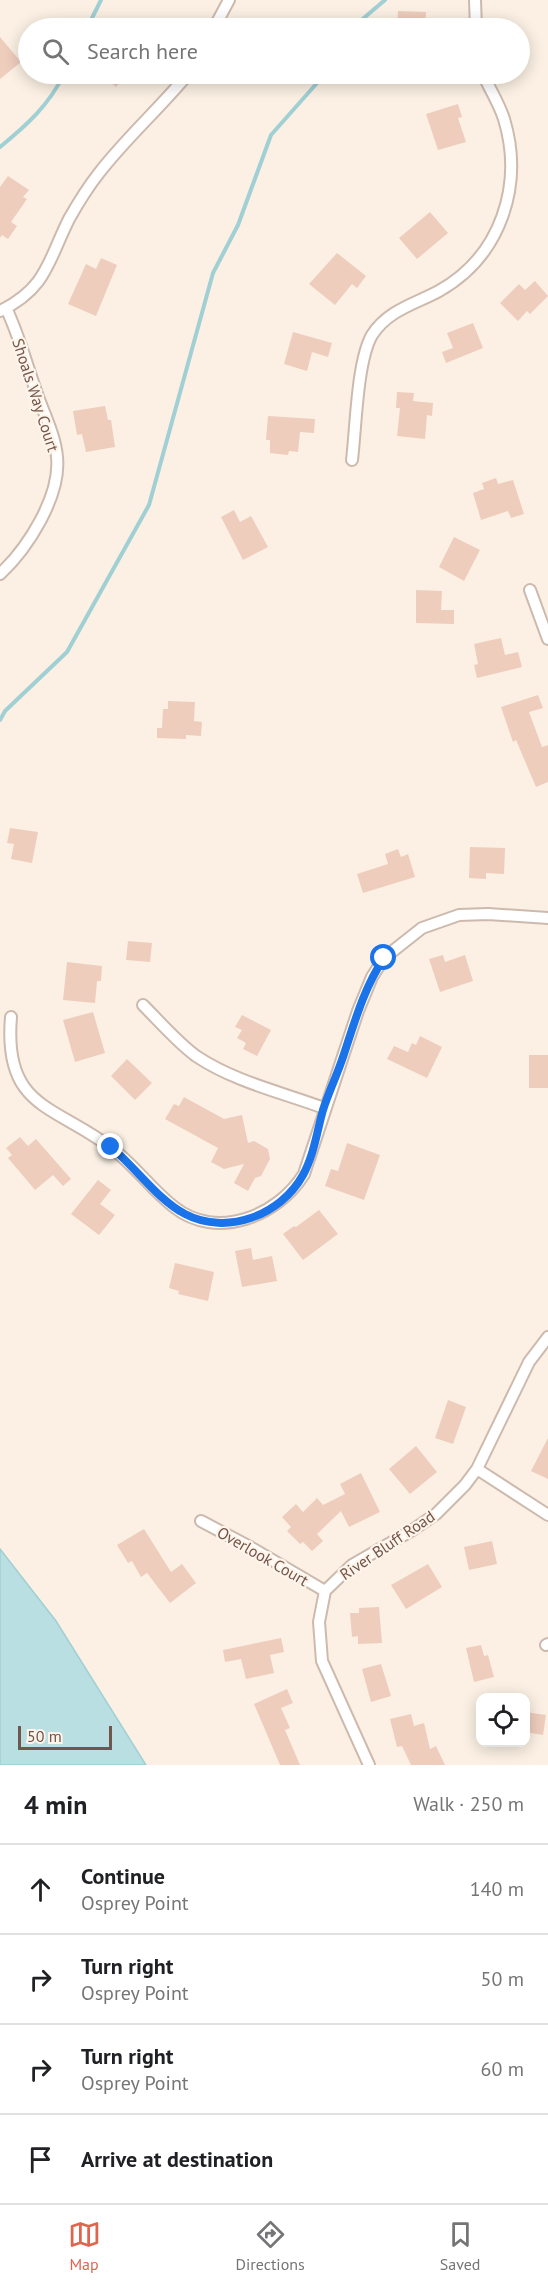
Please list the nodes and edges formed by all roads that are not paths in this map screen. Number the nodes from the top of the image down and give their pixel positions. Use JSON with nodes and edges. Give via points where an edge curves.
{"nodes":[{"id":1,"x":229,"y":0,"type":"edge"},
{"id":2,"x":474,"y":0,"type":"edge"},
{"id":3,"x":219,"y":18,"type":"edge"},
{"id":4,"x":475,"y":18,"type":"edge"},
{"id":5,"x":179,"y":84,"type":"edge"},
{"id":6,"x":488,"y":84,"type":"edge"},
{"id":7,"x":3,"y":309,"type":"edge"},
{"id":8,"x":352,"y":460,"type":"dead end"},
{"id":9,"x":0,"y":574,"type":"edge"},
{"id":10,"x":530,"y":590,"type":"dead end"},
{"id":11,"x":548,"y":639,"type":"edge"},
{"id":12,"x":548,"y":918,"type":"edge"},
{"id":13,"x":143,"y":1005,"type":"dead end"},
{"id":14,"x":11,"y":1017,"type":"dead end"},
{"id":15,"x":324,"y":1108,"type":"junction"},
{"id":16,"x":548,"y":1337,"type":"edge"},
{"id":17,"x":477,"y":1469,"type":"junction"},
{"id":18,"x":548,"y":1515,"type":"edge"},
{"id":19,"x":201,"y":1521,"type":"dead end"},
{"id":20,"x":325,"y":1591,"type":"junction"},
{"id":21,"x":369,"y":1765,"type":"edge"}],
"edges":[{"from":1,"to":3,"type":"street"},
{"from":2,"to":4,"type":"street"},
{"from":5,"to":7,"type":"street","via":[[98,175],[69,219],[38,283]]},
{"from":6,"to":8,"type":"street","via":[[503,116],[510,152],[510,187],[502,222],[487,250],[466,273],[440,291],[399,309],[373,335],[363,357]]},
{"from":7,"to":9,"type":"street","name":"Shoals Way Court","via":[[52,433],[57,470],[52,494],[29,540]]},
{"from":10,"to":11,"type":"street"},
{"from":12,"to":15,"type":"street","via":[[459,915],[432,923],[405,940],[384,958],[372,976]]},
{"from":13,"to":15,"type":"street","via":[[177,1040],[206,1062],[249,1083]]},
{"from":14,"to":15,"type":"street","via":[[11,1054],[19,1077],[34,1098],[111,1147],[175,1208],[195,1218],[218,1222],[244,1220],[280,1203],[304,1174]]},
{"from":16,"to":17,"type":"street","name":"River Bluff Road","via":[[529,1362]]},
{"from":17,"to":18,"type":"street"},
{"from":17,"to":20,"type":"street","name":"River Bluff Road","via":[[436,1514],[352,1565]]},
{"from":19,"to":20,"type":"street","name":"Overlook Court"},
{"from":20,"to":21,"type":"street","name":"River Bluff Road","via":[[319,1622],[322,1661]]}]}
